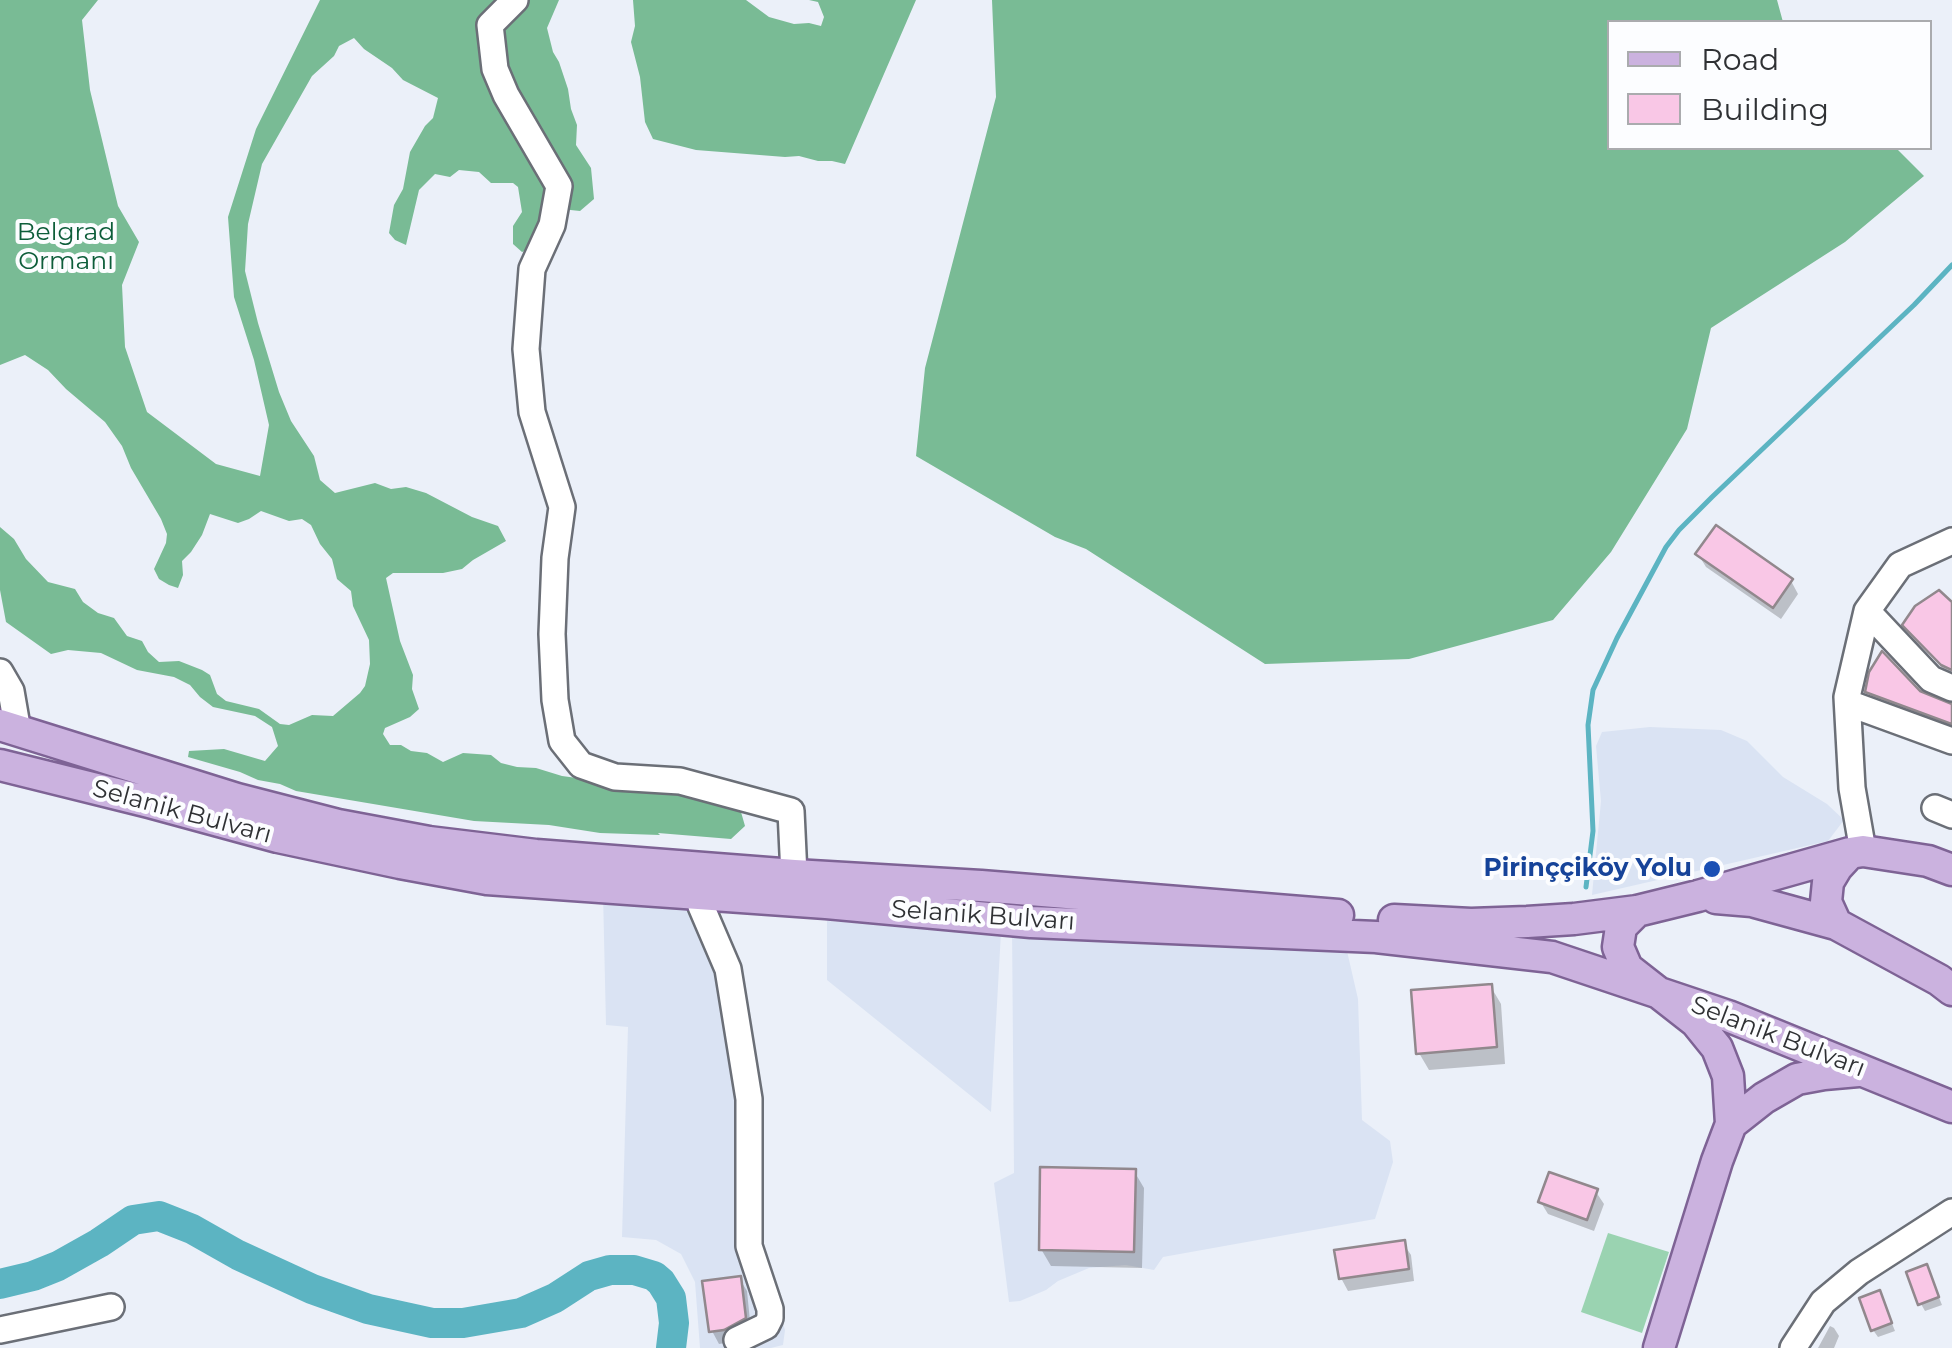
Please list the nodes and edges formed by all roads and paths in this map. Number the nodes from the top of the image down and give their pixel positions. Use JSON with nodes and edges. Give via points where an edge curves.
{"nodes":[{"id":1,"x":515,"y":0,"type":"edge"},
{"id":2,"x":1952,"y":541,"type":"edge"},
{"id":3,"x":1867,"y":611,"type":"junction"},
{"id":4,"x":0,"y":672,"type":"edge"},
{"id":5,"x":1952,"y":688,"type":"edge"},
{"id":6,"x":1848,"y":703,"type":"junction"},
{"id":7,"x":7,"y":727,"type":"edge"},
{"id":8,"x":1952,"y":741,"type":"edge"},
{"id":9,"x":0,"y":765,"type":"edge"},
{"id":10,"x":1857,"y":852,"type":"junction"},
{"id":11,"x":1952,"y":870,"type":"edge"},
{"id":12,"x":794,"y":875,"type":"junction"},
{"id":13,"x":700,"y":894,"type":"junction"},
{"id":14,"x":1698,"y":896,"type":"junction"},
{"id":15,"x":1638,"y":911,"type":"junction"},
{"id":16,"x":1836,"y":924,"type":"junction"},
{"id":17,"x":1656,"y":990,"type":"junction"},
{"id":18,"x":1952,"y":990,"type":"edge"},
{"id":19,"x":1865,"y":1070,"type":"junction"},
{"id":20,"x":1945,"y":1100,"type":"edge"},
{"id":21,"x":1731,"y":1124,"type":"junction"},
{"id":22,"x":1952,"y":1212,"type":"edge"},
{"id":23,"x":111,"y":1307,"type":"dead end"},
{"id":24,"x":0,"y":1330,"type":"edge"},
{"id":25,"x":737,"y":1340,"type":"dead end"},
{"id":26,"x":1659,"y":1348,"type":"edge"},
{"id":27,"x":1793,"y":1348,"type":"edge"}],
"edges":[{"from":1,"to":12,"type":"street","via":[[490,25],[495,69],[559,186],[552,225],[532,270],[526,350],[532,412],[562,506],[552,634],[562,741],[581,764],[615,777],[680,782],[791,811]]},
{"from":2,"to":3,"type":"street","via":[[1900,565]]},
{"from":3,"to":5,"type":"street","via":[[1930,679]]},
{"from":3,"to":6,"type":"street"},
{"from":4,"to":7,"type":"street","via":[[12,691],[16,720]]},
{"from":6,"to":8,"type":"street"},
{"from":6,"to":10,"type":"street"},
{"from":7,"to":12,"type":"main road","name":"Selanik Bulvarı","via":[[338,825],[536,855]]},
{"from":9,"to":13,"type":"main road","name":"Selanik Bulvarı","via":[[278,837],[488,879]]},
{"from":10,"to":11,"type":"main road"},
{"from":10,"to":14,"type":"main road","name":"Selanik Bulvarı"},
{"from":10,"to":16,"type":"main road","via":[[1828,882],[1826,902]]},
{"from":12,"to":15,"type":"main road","name":"Selanik Bulvarı","via":[[1472,924]]},
{"from":13,"to":17,"type":"main road","name":"Selanik Bulvarı","via":[[1032,922],[1376,937],[1552,957]]},
{"from":13,"to":25,"type":"street","via":[[728,969],[749,1099],[750,1246],[770,1309],[766,1326]]},
{"from":14,"to":15,"type":"main road","name":"Selanik Bulvarı"},
{"from":14,"to":16,"type":"main road","via":[[1752,901]]},
{"from":15,"to":17,"type":"main road","via":[[1622,927],[1618,946],[1627,968]]},
{"from":16,"to":18,"type":"main road"},
{"from":17,"to":19,"type":"main road","name":"Selanik Bulvarı"},
{"from":17,"to":21,"type":"main road","via":[[1717,1048],[1728,1076]]},
{"from":19,"to":20,"type":"main road","name":"Selanik Bulvarı"},
{"from":19,"to":21,"type":"main road","via":[[1796,1080]]},
{"from":21,"to":26,"type":"main road"},
{"from":22,"to":27,"type":"street","via":[[1823,1302]]},
{"from":23,"to":24,"type":"street"}]}
